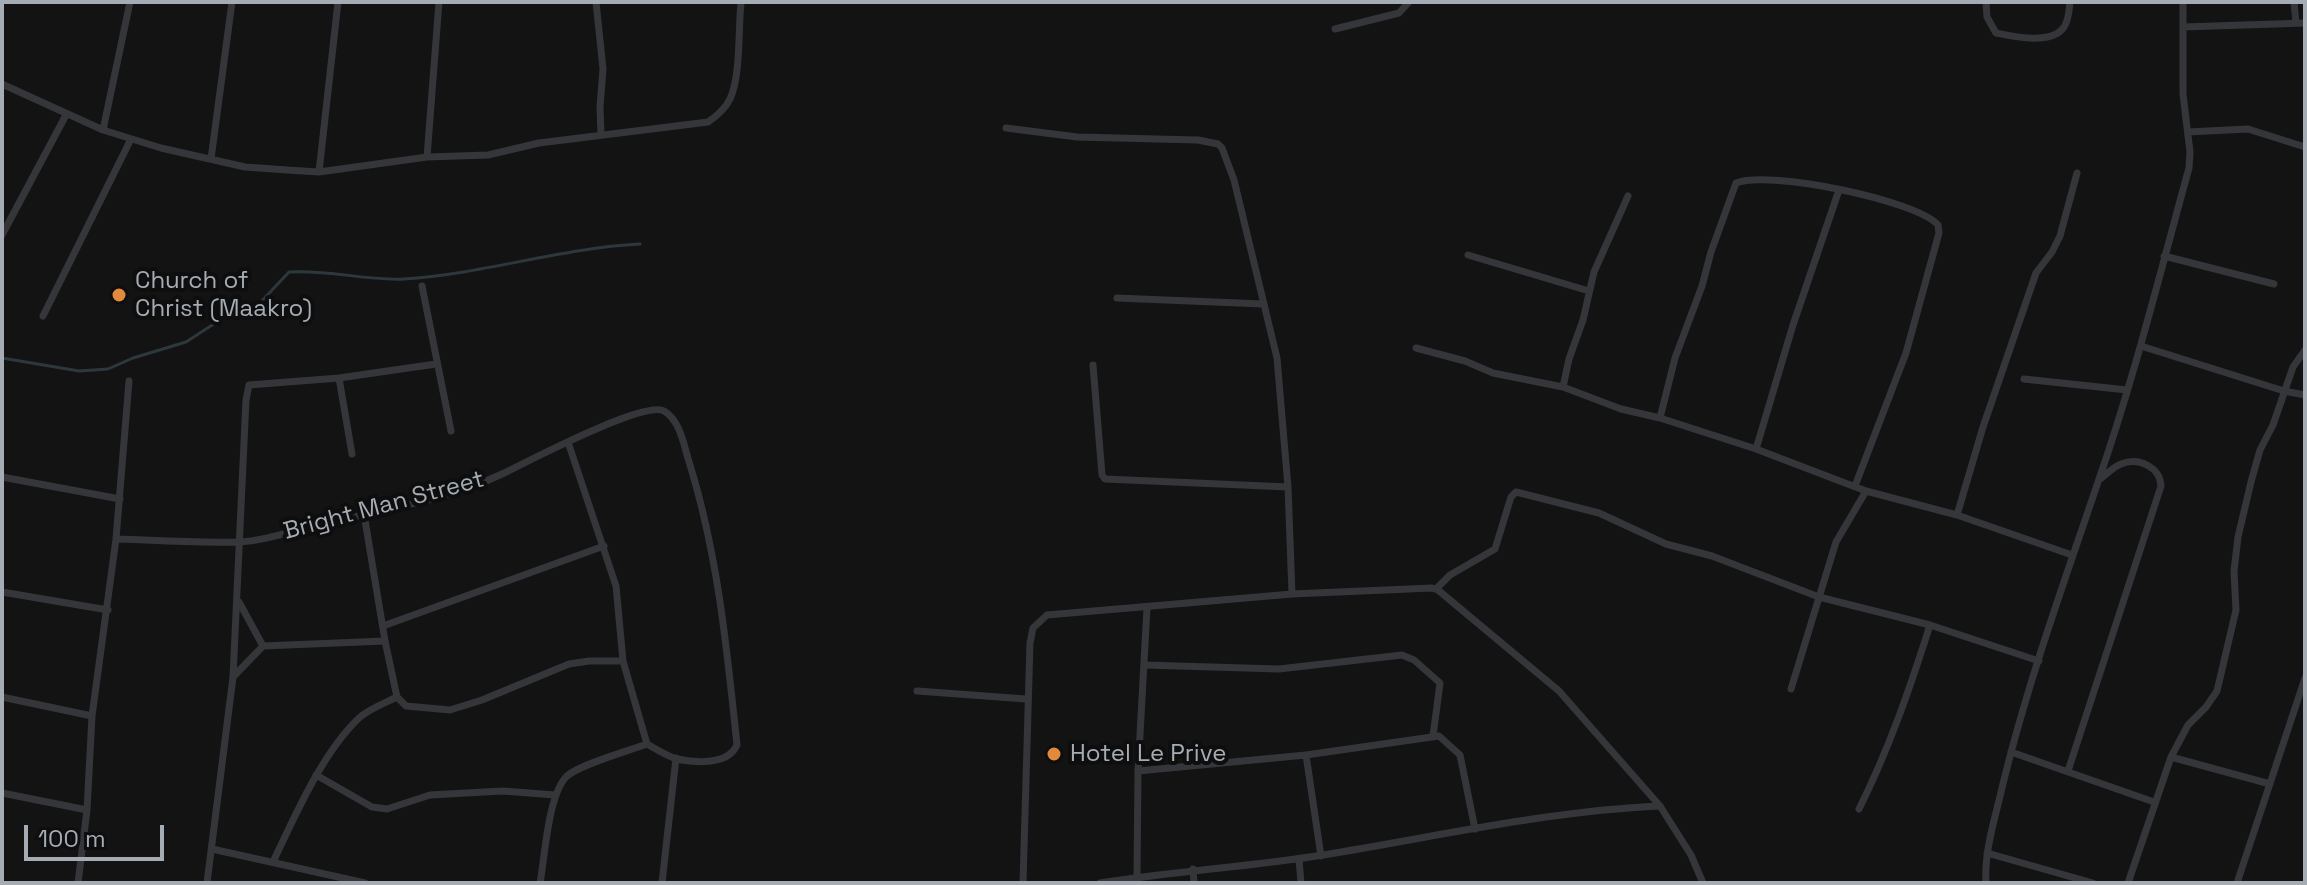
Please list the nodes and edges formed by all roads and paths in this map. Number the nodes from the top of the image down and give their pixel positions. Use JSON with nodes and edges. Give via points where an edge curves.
{"nodes":[{"id":1,"x":130,"y":2,"type":"edge"},
{"id":2,"x":232,"y":2,"type":"edge"},
{"id":3,"x":338,"y":2,"type":"edge"},
{"id":4,"x":439,"y":2,"type":"edge"},
{"id":5,"x":596,"y":2,"type":"edge"},
{"id":6,"x":1409,"y":2,"type":"edge"},
{"id":7,"x":1986,"y":2,"type":"edge"},
{"id":8,"x":2070,"y":2,"type":"edge"},
{"id":9,"x":2183,"y":2,"type":"edge"},
{"id":10,"x":2294,"y":2,"type":"edge"},
{"id":11,"x":741,"y":3,"type":"edge"},
{"id":12,"x":2300,"y":23,"type":"edge"},
{"id":13,"x":2183,"y":27,"type":"junction"},
{"id":14,"x":1335,"y":29,"type":"dead end"},
{"id":15,"x":2,"y":84,"type":"edge"},
{"id":16,"x":66,"y":115,"type":"junction"},
{"id":17,"x":1006,"y":128,"type":"dead end"},
{"id":18,"x":103,"y":130,"type":"junction"},
{"id":19,"x":2188,"y":132,"type":"junction"},
{"id":20,"x":601,"y":135,"type":"junction"},
{"id":21,"x":131,"y":139,"type":"junction"},
{"id":22,"x":2305,"y":147,"type":"edge"},
{"id":23,"x":427,"y":157,"type":"junction"},
{"id":24,"x":211,"y":159,"type":"junction"},
{"id":25,"x":319,"y":172,"type":"junction"},
{"id":26,"x":2077,"y":173,"type":"dead end"},
{"id":27,"x":1839,"y":190,"type":"junction"},
{"id":28,"x":1628,"y":196,"type":"dead end"},
{"id":29,"x":2,"y":235,"type":"edge"},
{"id":30,"x":1468,"y":255,"type":"dead end"},
{"id":31,"x":2164,"y":256,"type":"junction"},
{"id":32,"x":2274,"y":284,"type":"dead end"},
{"id":33,"x":422,"y":286,"type":"dead end"},
{"id":34,"x":1589,"y":291,"type":"junction"},
{"id":35,"x":1117,"y":298,"type":"dead end"},
{"id":36,"x":1263,"y":304,"type":"junction"},
{"id":37,"x":43,"y":316,"type":"dead end"},
{"id":38,"x":2141,"y":346,"type":"junction"},
{"id":39,"x":1416,"y":348,"type":"dead end"},
{"id":40,"x":2305,"y":350,"type":"edge"},
{"id":41,"x":436,"y":364,"type":"junction"},
{"id":42,"x":1093,"y":365,"type":"dead end"},
{"id":43,"x":339,"y":378,"type":"junction"},
{"id":44,"x":2024,"y":379,"type":"dead end"},
{"id":45,"x":129,"y":381,"type":"dead end"},
{"id":46,"x":1563,"y":387,"type":"junction"},
{"id":47,"x":2127,"y":390,"type":"junction"},
{"id":48,"x":2284,"y":391,"type":"junction"},
{"id":49,"x":2305,"y":395,"type":"edge"},
{"id":50,"x":1660,"y":418,"type":"junction"},
{"id":51,"x":451,"y":431,"type":"dead end"},
{"id":52,"x":568,"y":442,"type":"junction"},
{"id":53,"x":1756,"y":449,"type":"junction"},
{"id":54,"x":352,"y":454,"type":"dead end"},
{"id":55,"x":2,"y":477,"type":"edge"},
{"id":56,"x":2099,"y":481,"type":"junction"},
{"id":57,"x":1855,"y":486,"type":"junction"},
{"id":58,"x":1288,"y":487,"type":"junction"},
{"id":59,"x":1866,"y":491,"type":"junction"},
{"id":60,"x":120,"y":499,"type":"junction"},
{"id":61,"x":364,"y":514,"type":"junction"},
{"id":62,"x":1957,"y":515,"type":"junction"},
{"id":63,"x":116,"y":539,"type":"junction"},
{"id":64,"x":241,"y":542,"type":"junction"},
{"id":65,"x":604,"y":546,"type":"junction"},
{"id":66,"x":2072,"y":555,"type":"junction"},
{"id":67,"x":1436,"y":589,"type":"junction"},
{"id":68,"x":2,"y":592,"type":"edge"},
{"id":69,"x":1292,"y":594,"type":"junction"},
{"id":70,"x":1819,"y":597,"type":"junction"},
{"id":71,"x":237,"y":599,"type":"junction"},
{"id":72,"x":1147,"y":608,"type":"junction"},
{"id":73,"x":108,"y":610,"type":"junction"},
{"id":74,"x":1930,"y":625,"type":"junction"},
{"id":75,"x":383,"y":626,"type":"junction"},
{"id":76,"x":385,"y":641,"type":"junction"},
{"id":77,"x":263,"y":646,"type":"junction"},
{"id":78,"x":623,"y":661,"type":"junction"},
{"id":79,"x":2039,"y":661,"type":"junction"},
{"id":80,"x":1144,"y":665,"type":"junction"},
{"id":81,"x":233,"y":677,"type":"junction"},
{"id":82,"x":2305,"y":678,"type":"edge"},
{"id":83,"x":1791,"y":689,"type":"dead end"},
{"id":84,"x":917,"y":691,"type":"dead end"},
{"id":85,"x":2,"y":697,"type":"edge"},
{"id":86,"x":397,"y":697,"type":"junction"},
{"id":87,"x":1026,"y":699,"type":"junction"},
{"id":88,"x":92,"y":716,"type":"junction"},
{"id":89,"x":1433,"y":736,"type":"junction"},
{"id":90,"x":647,"y":744,"type":"junction"},
{"id":91,"x":2011,"y":752,"type":"junction"},
{"id":92,"x":1306,"y":755,"type":"junction"},
{"id":93,"x":2171,"y":757,"type":"junction"},
{"id":94,"x":676,"y":758,"type":"junction"},
{"id":95,"x":1138,"y":771,"type":"junction"},
{"id":96,"x":2068,"y":771,"type":"junction"},
{"id":97,"x":316,"y":775,"type":"junction"},
{"id":98,"x":2270,"y":784,"type":"junction"},
{"id":99,"x":2,"y":793,"type":"edge"},
{"id":100,"x":555,"y":795,"type":"junction"},
{"id":101,"x":2154,"y":802,"type":"junction"},
{"id":102,"x":1660,"y":806,"type":"junction"},
{"id":103,"x":1859,"y":809,"type":"dead end"},
{"id":104,"x":87,"y":810,"type":"junction"},
{"id":105,"x":1475,"y":829,"type":"junction"},
{"id":106,"x":212,"y":849,"type":"junction"},
{"id":107,"x":1987,"y":853,"type":"junction"},
{"id":108,"x":1321,"y":856,"type":"junction"},
{"id":109,"x":1299,"y":859,"type":"junction"},
{"id":110,"x":273,"y":862,"type":"junction"},
{"id":111,"x":1193,"y":869,"type":"junction"},
{"id":112,"x":1137,"y":877,"type":"junction"},
{"id":113,"x":78,"y":883,"type":"edge"},
{"id":114,"x":207,"y":883,"type":"edge"},
{"id":115,"x":365,"y":883,"type":"edge"},
{"id":116,"x":540,"y":883,"type":"edge"},
{"id":117,"x":662,"y":883,"type":"edge"},
{"id":118,"x":1023,"y":883,"type":"edge"},
{"id":119,"x":1100,"y":883,"type":"edge"},
{"id":120,"x":1194,"y":883,"type":"edge"},
{"id":121,"x":1301,"y":883,"type":"edge"},
{"id":122,"x":1703,"y":883,"type":"edge"},
{"id":123,"x":1986,"y":883,"type":"edge"},
{"id":124,"x":2093,"y":883,"type":"edge"},
{"id":125,"x":2128,"y":883,"type":"edge"},
{"id":126,"x":2237,"y":883,"type":"edge"}],
"edges":[{"from":1,"to":18,"type":"street"},
{"from":2,"to":24,"type":"street"},
{"from":3,"to":25,"type":"street"},
{"from":4,"to":23,"type":"street"},
{"from":5,"to":20,"type":"street","via":[[603,69]]},
{"from":6,"to":14,"type":"street","via":[[1399,13]]},
{"from":7,"to":8,"type":"street","via":[[1996,33],[2038,38],[2063,29]]},
{"from":9,"to":13,"type":"street"},
{"from":10,"to":12,"type":"street"},
{"from":11,"to":20,"type":"street","via":[[734,86],[721,112],[708,122]]},
{"from":12,"to":13,"type":"street"},
{"from":13,"to":19,"type":"street"},
{"from":15,"to":16,"type":"street"},
{"from":16,"to":18,"type":"street"},
{"from":16,"to":29,"type":"street"},
{"from":17,"to":36,"type":"street","via":[[1218,144],[1234,180]]},
{"from":18,"to":21,"type":"street"},
{"from":19,"to":22,"type":"street","via":[[2248,129]]},
{"from":19,"to":31,"type":"street","via":[[2189,168]]},
{"from":20,"to":23,"type":"street","via":[[488,155]]},
{"from":21,"to":24,"type":"street"},
{"from":21,"to":37,"type":"street"},
{"from":23,"to":25,"type":"street"},
{"from":24,"to":25,"type":"street"},
{"from":26,"to":62,"type":"street","via":[[2060,236],[2036,273]]},
{"from":27,"to":50,"type":"street","via":[[1797,182],[1736,183],[1675,358]]},
{"from":27,"to":53,"type":"street"},
{"from":27,"to":57,"type":"street","via":[[1922,213],[1938,225],[1939,233],[1906,353]]},
{"from":28,"to":34,"type":"street"},
{"from":30,"to":34,"type":"street"},
{"from":31,"to":32,"type":"street"},
{"from":31,"to":38,"type":"street"},
{"from":33,"to":41,"type":"street"},
{"from":34,"to":46,"type":"street"},
{"from":35,"to":36,"type":"street"},
{"from":36,"to":58,"type":"street","via":[[1277,358]]},
{"from":38,"to":47,"type":"street"},
{"from":38,"to":48,"type":"street"},
{"from":39,"to":46,"type":"street","via":[[1493,373]]},
{"from":40,"to":48,"type":"street"},
{"from":41,"to":43,"type":"street"},
{"from":41,"to":51,"type":"street"},
{"from":42,"to":58,"type":"street","via":[[1105,479]]},
{"from":43,"to":54,"type":"street"},
{"from":43,"to":64,"type":"street","via":[[249,385]]},
{"from":44,"to":47,"type":"street"},
{"from":45,"to":60,"type":"street"},
{"from":46,"to":50,"type":"street"},
{"from":47,"to":56,"type":"street"},
{"from":48,"to":49,"type":"street"},
{"from":48,"to":93,"type":"street","via":[[2260,450],[2238,537],[2236,610],[2217,691],[2193,717]]},
{"from":50,"to":53,"type":"street"},
{"from":52,"to":61,"type":"street","name":"Bright Man Street","via":[[496,477]]},
{"from":52,"to":65,"type":"street"},
{"from":52,"to":94,"type":"street","name":"Bright Man Street","via":[[654,409],[664,411],[678,426],[719,585],[737,745],[723,760]]},
{"from":53,"to":57,"type":"street"},
{"from":55,"to":60,"type":"street"},
{"from":56,"to":66,"type":"street"},
{"from":56,"to":96,"type":"street","via":[[2132,462],[2155,469],[2161,486]]},
{"from":57,"to":59,"type":"street"},
{"from":58,"to":69,"type":"street"},
{"from":59,"to":62,"type":"street"},
{"from":59,"to":70,"type":"street","via":[[1836,542]]},
{"from":60,"to":63,"type":"street"},
{"from":61,"to":64,"type":"street","name":"Bright Man Street"},
{"from":61,"to":75,"type":"street"},
{"from":62,"to":66,"type":"street"},
{"from":63,"to":64,"type":"street","name":"Bright Man Street"},
{"from":63,"to":73,"type":"street"},
{"from":64,"to":71,"type":"street"},
{"from":65,"to":75,"type":"street"},
{"from":65,"to":78,"type":"street","via":[[616,586]]},
{"from":66,"to":79,"type":"street"},
{"from":67,"to":69,"type":"street"},
{"from":67,"to":70,"type":"street","via":[[1495,549],[1516,492],[1599,513],[1666,544]]},
{"from":67,"to":102,"type":"street","via":[[1559,691]]},
{"from":68,"to":73,"type":"street"},
{"from":69,"to":72,"type":"street"},
{"from":70,"to":74,"type":"street"},
{"from":70,"to":83,"type":"street"},
{"from":71,"to":77,"type":"street"},
{"from":71,"to":81,"type":"street"},
{"from":72,"to":80,"type":"street"},
{"from":72,"to":87,"type":"street","via":[[1047,615],[1038,621],[1030,643]]},
{"from":73,"to":88,"type":"street"},
{"from":74,"to":79,"type":"street"},
{"from":74,"to":103,"type":"street","via":[[1906,702]]},
{"from":75,"to":76,"type":"street"},
{"from":76,"to":77,"type":"street"},
{"from":76,"to":86,"type":"street"},
{"from":77,"to":81,"type":"street"},
{"from":78,"to":86,"type":"street","via":[[569,664],[450,710],[406,706]]},
{"from":78,"to":90,"type":"street"},
{"from":79,"to":91,"type":"street"},
{"from":80,"to":89,"type":"street","via":[[1279,669],[1402,655],[1440,683]]},
{"from":80,"to":95,"type":"street"},
{"from":81,"to":106,"type":"street"},
{"from":82,"to":98,"type":"street"},
{"from":84,"to":87,"type":"street"},
{"from":85,"to":88,"type":"street"},
{"from":86,"to":97,"type":"street","via":[[360,716]]},
{"from":87,"to":118,"type":"street"},
{"from":88,"to":104,"type":"street"},
{"from":89,"to":92,"type":"street"},
{"from":89,"to":105,"type":"street","via":[[1460,755]]},
{"from":90,"to":94,"type":"street"},
{"from":90,"to":100,"type":"street","via":[[570,774]]},
{"from":91,"to":96,"type":"street"},
{"from":91,"to":107,"type":"street"},
{"from":92,"to":95,"type":"street"},
{"from":92,"to":108,"type":"street"},
{"from":93,"to":98,"type":"street"},
{"from":93,"to":101,"type":"street"},
{"from":94,"to":117,"type":"street"},
{"from":95,"to":112,"type":"street"},
{"from":96,"to":101,"type":"street"},
{"from":97,"to":100,"type":"street","via":[[372,807],[387,809],[430,795]]},
{"from":97,"to":110,"type":"street"},
{"from":98,"to":126,"type":"street"},
{"from":99,"to":104,"type":"street"},
{"from":100,"to":116,"type":"street"},
{"from":101,"to":125,"type":"street"},
{"from":102,"to":105,"type":"street"},
{"from":102,"to":122,"type":"street"},
{"from":104,"to":113,"type":"street"},
{"from":105,"to":108,"type":"street"},
{"from":106,"to":110,"type":"street"},
{"from":106,"to":114,"type":"street"},
{"from":107,"to":123,"type":"street"},
{"from":107,"to":124,"type":"street"},
{"from":108,"to":109,"type":"street"},
{"from":109,"to":111,"type":"street"},
{"from":109,"to":121,"type":"street"},
{"from":110,"to":115,"type":"street"},
{"from":111,"to":112,"type":"street"},
{"from":111,"to":120,"type":"street"},
{"from":112,"to":119,"type":"street"}]}
